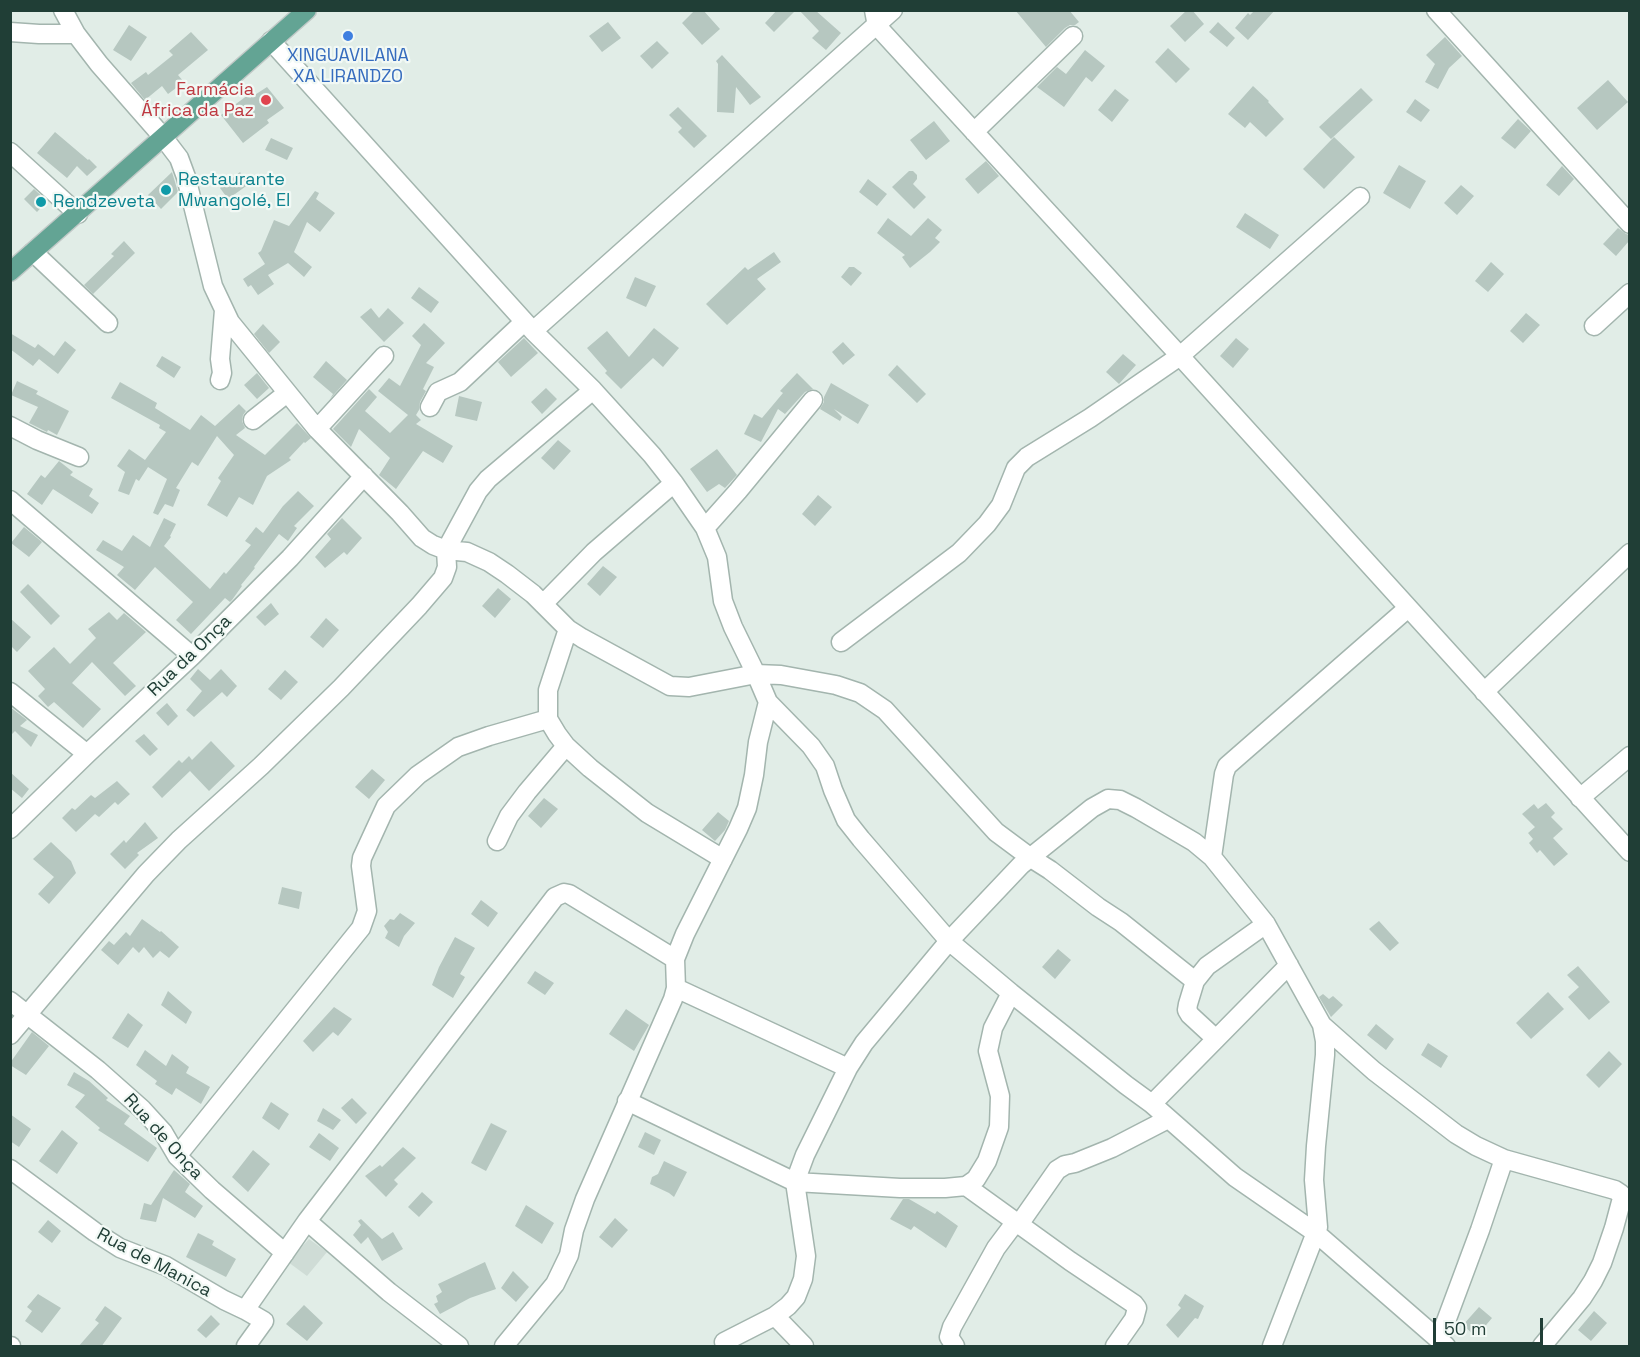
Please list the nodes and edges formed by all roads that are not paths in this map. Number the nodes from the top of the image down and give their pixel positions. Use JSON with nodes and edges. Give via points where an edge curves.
{"nodes":[{"id":1,"x":63,"y":10,"type":"edge"},
{"id":2,"x":893,"y":10,"type":"edge"},
{"id":3,"x":1436,"y":10,"type":"edge"},
{"id":4,"x":302,"y":12,"type":"edge"},
{"id":5,"x":875,"y":18,"type":"edge"},
{"id":6,"x":10,"y":32,"type":"edge"},
{"id":7,"x":76,"y":34,"type":"junction"},
{"id":8,"x":1073,"y":36,"type":"dead end"},
{"id":9,"x":271,"y":41,"type":"junction"},
{"id":10,"x":974,"y":132,"type":"junction"},
{"id":11,"x":163,"y":137,"type":"junction"},
{"id":12,"x":10,"y":152,"type":"edge"},
{"id":13,"x":1360,"y":197,"type":"dead end"},
{"id":14,"x":78,"y":214,"type":"junction"},
{"id":15,"x":1629,"y":224,"type":"edge"},
{"id":16,"x":33,"y":252,"type":"junction"},
{"id":17,"x":10,"y":272,"type":"edge"},
{"id":18,"x":1629,"y":293,"type":"edge"},
{"id":19,"x":224,"y":310,"type":"junction"},
{"id":20,"x":108,"y":324,"type":"dead end"},
{"id":21,"x":1594,"y":326,"type":"dead end"},
{"id":22,"x":528,"y":327,"type":"junction"},
{"id":23,"x":384,"y":356,"type":"dead end"},
{"id":24,"x":1180,"y":356,"type":"junction"},
{"id":25,"x":220,"y":380,"type":"dead end"},
{"id":26,"x":593,"y":390,"type":"junction"},
{"id":27,"x":287,"y":393,"type":"junction"},
{"id":28,"x":813,"y":400,"type":"dead end"},
{"id":29,"x":430,"y":407,"type":"dead end"},
{"id":30,"x":253,"y":420,"type":"dead end"},
{"id":31,"x":10,"y":426,"type":"edge"},
{"id":32,"x":316,"y":429,"type":"junction"},
{"id":33,"x":79,"y":457,"type":"dead end"},
{"id":34,"x":363,"y":476,"type":"junction"},
{"id":35,"x":674,"y":483,"type":"junction"},
{"id":36,"x":10,"y":500,"type":"edge"},
{"id":37,"x":705,"y":528,"type":"junction"},
{"id":38,"x":446,"y":550,"type":"junction"},
{"id":39,"x":1629,"y":553,"type":"edge"},
{"id":40,"x":543,"y":604,"type":"junction"},
{"id":41,"x":1408,"y":608,"type":"junction"},
{"id":42,"x":568,"y":629,"type":"junction"},
{"id":43,"x":841,"y":642,"type":"dead end"},
{"id":44,"x":192,"y":656,"type":"junction"},
{"id":45,"x":756,"y":674,"type":"junction"},
{"id":46,"x":10,"y":692,"type":"edge"},
{"id":47,"x":1484,"y":692,"type":"junction"},
{"id":48,"x":768,"y":702,"type":"junction"},
{"id":49,"x":548,"y":718,"type":"junction"},
{"id":50,"x":566,"y":746,"type":"junction"},
{"id":51,"x":87,"y":754,"type":"junction"},
{"id":52,"x":1629,"y":756,"type":"edge"},
{"id":53,"x":1580,"y":798,"type":"junction"},
{"id":54,"x":10,"y":829,"type":"edge"},
{"id":55,"x":497,"y":841,"type":"dead end"},
{"id":56,"x":1629,"y":852,"type":"edge"},
{"id":57,"x":1212,"y":857,"type":"junction"},
{"id":58,"x":1031,"y":858,"type":"junction"},
{"id":59,"x":723,"y":859,"type":"junction"},
{"id":60,"x":1266,"y":924,"type":"junction"},
{"id":61,"x":949,"y":941,"type":"junction"},
{"id":62,"x":675,"y":959,"type":"junction"},
{"id":63,"x":1289,"y":965,"type":"junction"},
{"id":64,"x":1195,"y":981,"type":"junction"},
{"id":65,"x":676,"y":988,"type":"junction"},
{"id":66,"x":1011,"y":993,"type":"junction"},
{"id":67,"x":10,"y":1001,"type":"edge"},
{"id":68,"x":27,"y":1014,"type":"junction"},
{"id":69,"x":1322,"y":1025,"type":"junction"},
{"id":70,"x":10,"y":1035,"type":"edge"},
{"id":71,"x":1216,"y":1039,"type":"junction"},
{"id":72,"x":848,"y":1068,"type":"junction"},
{"id":73,"x":627,"y":1101,"type":"junction"},
{"id":74,"x":1152,"y":1104,"type":"junction"},
{"id":75,"x":1168,"y":1119,"type":"junction"},
{"id":76,"x":177,"y":1156,"type":"junction"},
{"id":77,"x":1504,"y":1159,"type":"junction"},
{"id":78,"x":10,"y":1169,"type":"edge"},
{"id":79,"x":795,"y":1182,"type":"junction"},
{"id":80,"x":966,"y":1186,"type":"junction"},
{"id":81,"x":308,"y":1221,"type":"junction"},
{"id":82,"x":1020,"y":1223,"type":"junction"},
{"id":83,"x":1316,"y":1233,"type":"junction"},
{"id":84,"x":285,"y":1254,"type":"junction"},
{"id":85,"x":245,"y":1310,"type":"junction"},
{"id":86,"x":775,"y":1316,"type":"junction"},
{"id":87,"x":724,"y":1342,"type":"dead end"},
{"id":88,"x":1443,"y":1343,"type":"edge"},
{"id":89,"x":246,"y":1347,"type":"edge"},
{"id":90,"x":459,"y":1347,"type":"edge"},
{"id":91,"x":504,"y":1347,"type":"edge"},
{"id":92,"x":804,"y":1347,"type":"edge"},
{"id":93,"x":955,"y":1347,"type":"edge"},
{"id":94,"x":1115,"y":1347,"type":"edge"},
{"id":95,"x":1272,"y":1347,"type":"edge"},
{"id":96,"x":1542,"y":1347,"type":"edge"}],
"edges":[{"from":1,"to":7,"type":"street"},
{"from":2,"to":5,"type":"street"},
{"from":3,"to":15,"type":"street"},
{"from":4,"to":9,"type":"main road"},
{"from":5,"to":10,"type":"street"},
{"from":5,"to":22,"type":"street"},
{"from":6,"to":7,"type":"street"},
{"from":7,"to":11,"type":"street"},
{"from":8,"to":10,"type":"street"},
{"from":9,"to":11,"type":"main road"},
{"from":9,"to":22,"type":"street"},
{"from":10,"to":24,"type":"street"},
{"from":11,"to":14,"type":"main road"},
{"from":11,"to":19,"type":"street","via":[[179,158],[186,177],[213,286]]},
{"from":12,"to":14,"type":"street"},
{"from":13,"to":24,"type":"street"},
{"from":14,"to":16,"type":"main road"},
{"from":16,"to":17,"type":"main road"},
{"from":16,"to":20,"type":"street"},
{"from":18,"to":21,"type":"street"},
{"from":19,"to":25,"type":"street"},
{"from":19,"to":27,"type":"street"},
{"from":22,"to":26,"type":"street"},
{"from":22,"to":29,"type":"street","via":[[460,382],[438,392]]},
{"from":23,"to":32,"type":"street"},
{"from":24,"to":41,"type":"street"},
{"from":24,"to":43,"type":"street","via":[[1027,457],[1016,468],[1001,505],[987,525],[959,553]]},
{"from":26,"to":35,"type":"street"},
{"from":26,"to":38,"type":"street","via":[[488,479]]},
{"from":27,"to":30,"type":"street"},
{"from":27,"to":32,"type":"street"},
{"from":28,"to":37,"type":"street"},
{"from":31,"to":33,"type":"street"},
{"from":32,"to":34,"type":"street"},
{"from":34,"to":38,"type":"street","via":[[422,538]]},
{"from":34,"to":44,"type":"street","name":"Rua da Onça","via":[[290,558]]},
{"from":35,"to":37,"type":"street"},
{"from":35,"to":40,"type":"street","via":[[594,552]]},
{"from":36,"to":44,"type":"street"},
{"from":37,"to":45,"type":"street","via":[[717,557],[723,600]]},
{"from":38,"to":40,"type":"street","via":[[467,552],[489,562]]},
{"from":38,"to":68,"type":"street","via":[[443,578],[419,606],[341,688],[179,840]]},
{"from":39,"to":47,"type":"street"},
{"from":40,"to":42,"type":"street"},
{"from":41,"to":47,"type":"street"},
{"from":41,"to":57,"type":"street","via":[[1227,766]]},
{"from":42,"to":45,"type":"street","via":[[670,686],[689,687]]},
{"from":42,"to":49,"type":"street","via":[[548,690]]},
{"from":44,"to":51,"type":"street","name":"Rua da Onça"},
{"from":45,"to":48,"type":"street"},
{"from":45,"to":58,"type":"street","via":[[826,683],[860,693],[885,711],[992,828]]},
{"from":46,"to":51,"type":"street"},
{"from":47,"to":53,"type":"street"},
{"from":48,"to":59,"type":"street","via":[[747,808]]},
{"from":48,"to":61,"type":"street","via":[[825,766],[846,820],[861,840]]},
{"from":49,"to":50,"type":"street"},
{"from":49,"to":76,"type":"street","via":[[458,747],[418,775],[386,807],[362,858],[367,911],[361,928]]},
{"from":50,"to":55,"type":"street","via":[[509,816]]},
{"from":50,"to":59,"type":"street","via":[[647,813]]},
{"from":51,"to":54,"type":"street","name":"Rua da Onça"},
{"from":52,"to":53,"type":"street"},
{"from":53,"to":56,"type":"street"},
{"from":57,"to":58,"type":"street","via":[[1136,808],[1108,799]]},
{"from":57,"to":60,"type":"street"},
{"from":58,"to":61,"type":"street"},
{"from":58,"to":64,"type":"street"},
{"from":59,"to":62,"type":"street"},
{"from":60,"to":63,"type":"street"},
{"from":60,"to":64,"type":"street","via":[[1207,966]]},
{"from":61,"to":66,"type":"street"},
{"from":61,"to":72,"type":"street","via":[[864,1043]]},
{"from":62,"to":65,"type":"street"},
{"from":62,"to":81,"type":"street","via":[[569,894],[555,897]]},
{"from":63,"to":69,"type":"street"},
{"from":63,"to":71,"type":"street"},
{"from":64,"to":71,"type":"street","via":[[1187,1010]]},
{"from":65,"to":72,"type":"street"},
{"from":65,"to":73,"type":"street"},
{"from":66,"to":74,"type":"street"},
{"from":66,"to":80,"type":"street","via":[[993,1028],[988,1051],[1000,1096],[999,1127],[987,1161],[976,1179]]},
{"from":67,"to":68,"type":"street","name":"Rua de Onça"},
{"from":68,"to":70,"type":"street"},
{"from":68,"to":76,"type":"street","name":"Rua de Onça","via":[[142,1109],[163,1132]]},
{"from":69,"to":77,"type":"street","via":[[1456,1134]]},
{"from":69,"to":83,"type":"street","via":[[1325,1055],[1314,1180]]},
{"from":71,"to":74,"type":"street"},
{"from":72,"to":79,"type":"street"},
{"from":73,"to":79,"type":"street"},
{"from":73,"to":91,"type":"street","via":[[585,1199],[570,1255],[555,1284]]},
{"from":74,"to":75,"type":"street"},
{"from":75,"to":82,"type":"street","via":[[1057,1170]]},
{"from":75,"to":83,"type":"street","via":[[1235,1177]]},
{"from":76,"to":84,"type":"street","name":"Rua de Onça"},
{"from":77,"to":88,"type":"street"},
{"from":77,"to":96,"type":"street","via":[[1615,1190],[1622,1198],[1593,1281]]},
{"from":78,"to":85,"type":"street","name":"Rua de Manica","via":[[120,1248],[166,1266]]},
{"from":79,"to":80,"type":"street","via":[[900,1188]]},
{"from":79,"to":86,"type":"street","via":[[806,1256],[803,1280],[796,1297]]},
{"from":80,"to":82,"type":"street"},
{"from":81,"to":84,"type":"street"},
{"from":81,"to":90,"type":"street"},
{"from":82,"to":93,"type":"street","via":[[1011,1228],[996,1248],[952,1327],[950,1337]]},
{"from":82,"to":94,"type":"street","via":[[1134,1304],[1134,1319]]},
{"from":83,"to":88,"type":"street"},
{"from":83,"to":95,"type":"street"},
{"from":84,"to":85,"type":"street"},
{"from":85,"to":89,"type":"street","via":[[264,1321]]},
{"from":86,"to":87,"type":"street"},
{"from":86,"to":92,"type":"street"}]}
